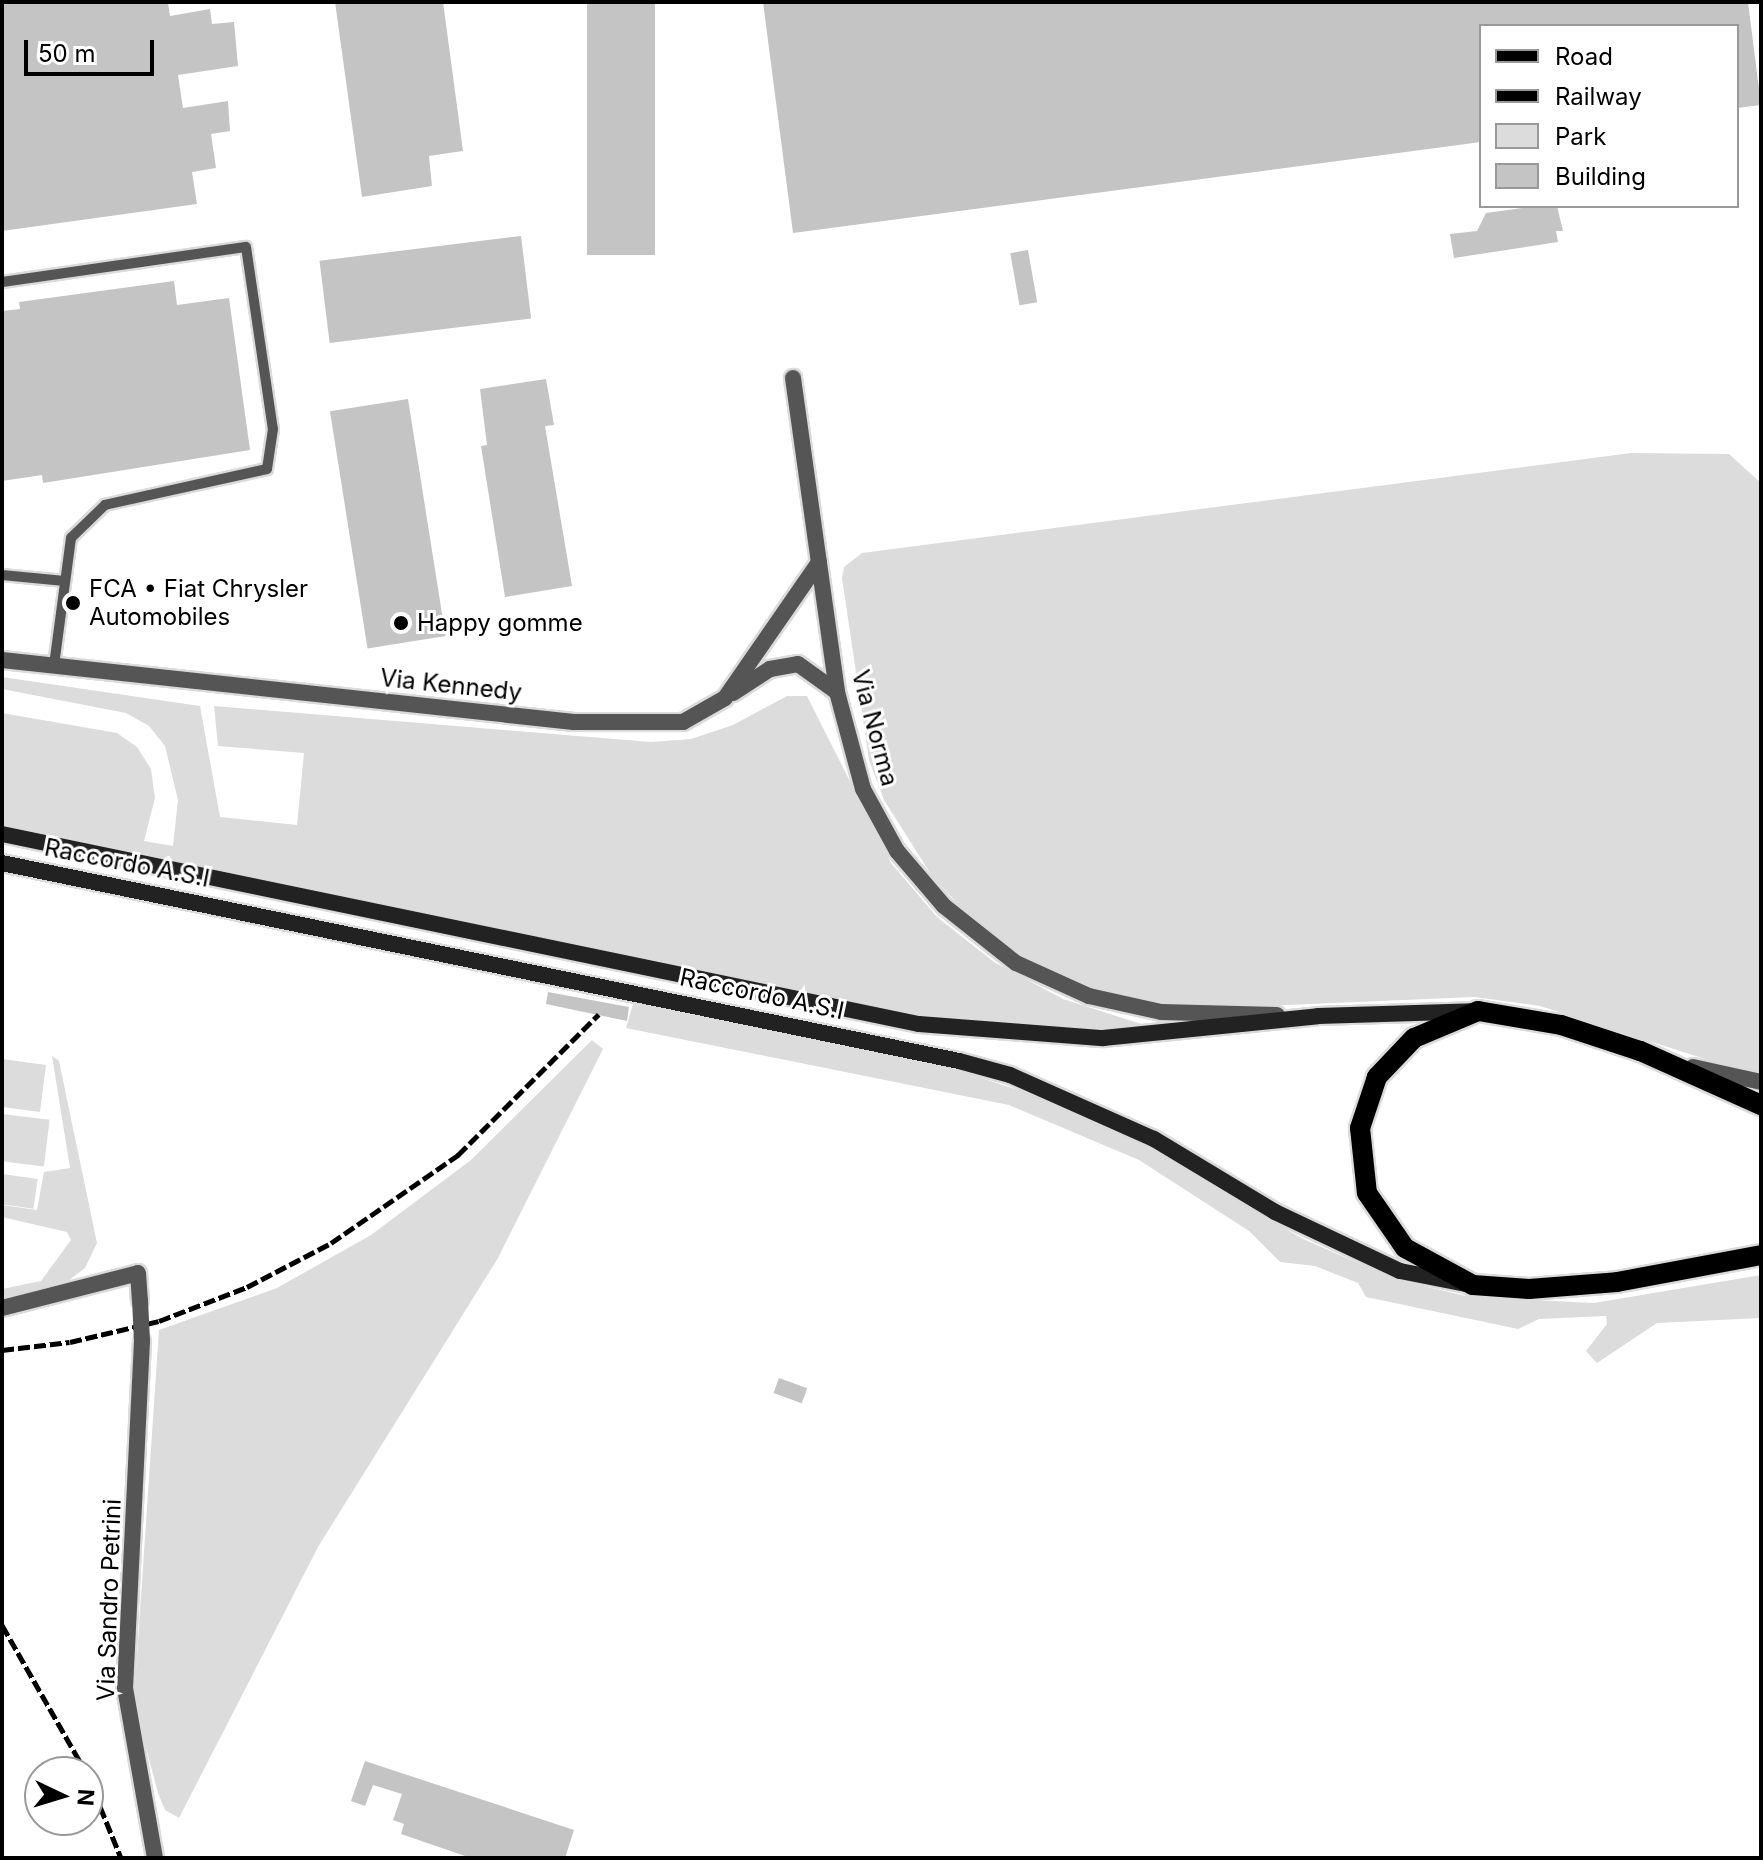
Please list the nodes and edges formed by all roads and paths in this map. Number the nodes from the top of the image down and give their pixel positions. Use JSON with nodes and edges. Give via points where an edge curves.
{"nodes":[{"id":1,"x":2,"y":282,"type":"edge"},
{"id":2,"x":793,"y":378,"type":"dead end"},
{"id":3,"x":819,"y":562,"type":"junction"},
{"id":4,"x":2,"y":575,"type":"edge"},
{"id":5,"x":65,"y":581,"type":"junction"},
{"id":6,"x":2,"y":660,"type":"edge"},
{"id":7,"x":54,"y":665,"type":"junction"},
{"id":8,"x":837,"y":692,"type":"junction"},
{"id":9,"x":725,"y":698,"type":"junction"},
{"id":10,"x":2,"y":834,"type":"edge"},
{"id":11,"x":2,"y":863,"type":"edge"},
{"id":12,"x":1478,"y":1011,"type":"junction"},
{"id":13,"x":1318,"y":1016,"type":"junction"},
{"id":14,"x":1640,"y":1051,"type":"junction"},
{"id":15,"x":1761,"y":1082,"type":"edge"},
{"id":16,"x":1761,"y":1105,"type":"edge"},
{"id":17,"x":1761,"y":1255,"type":"edge"},
{"id":18,"x":1473,"y":1285,"type":"junction"},
{"id":19,"x":2,"y":1308,"type":"edge"},
{"id":20,"x":155,"y":1858,"type":"edge"}],
"edges":[{"from":1,"to":5,"type":"lane","via":[[246,247],[273,429],[267,469],[105,505],[71,538]]},
{"from":2,"to":3,"type":"street","name":"Via Norma"},
{"from":3,"to":8,"type":"street","name":"Via Norma"},
{"from":3,"to":9,"type":"street","name":"Via Kennedy"},
{"from":4,"to":5,"type":"lane"},
{"from":5,"to":7,"type":"lane"},
{"from":6,"to":7,"type":"street","name":"Via Kennedy"},
{"from":7,"to":9,"type":"street","name":"Via Kennedy","via":[[574,722],[683,722]]},
{"from":8,"to":9,"type":"street","via":[[798,664],[770,669]]},
{"from":8,"to":13,"type":"street","name":"Via Norma","via":[[863,789],[897,851],[944,906],[1016,963],[1089,996],[1161,1012]]},
{"from":10,"to":13,"type":"street","name":"Raccordo A.S.I","via":[[919,1024],[1103,1038]]},
{"from":11,"to":18,"type":"street","name":"Raccordo A.S.I","via":[[1010,1075],[1154,1139],[1275,1212],[1400,1271]]},
{"from":12,"to":13,"type":"street","name":"Raccordo A.S.I"},
{"from":12,"to":14,"type":"main road","via":[[1532,1017]]},
{"from":12,"to":18,"type":"main road","via":[[1414,1038],[1377,1077],[1360,1128],[1367,1193],[1405,1248]]},
{"from":14,"to":15,"type":"street"},
{"from":14,"to":16,"type":"main road"},
{"from":17,"to":18,"type":"main road","via":[[1617,1282],[1529,1289]]},
{"from":19,"to":20,"type":"street","name":"Via Sandro Petrini","bridge":true,"via":[[138,1273],[142,1341],[125,1688]]}]}
